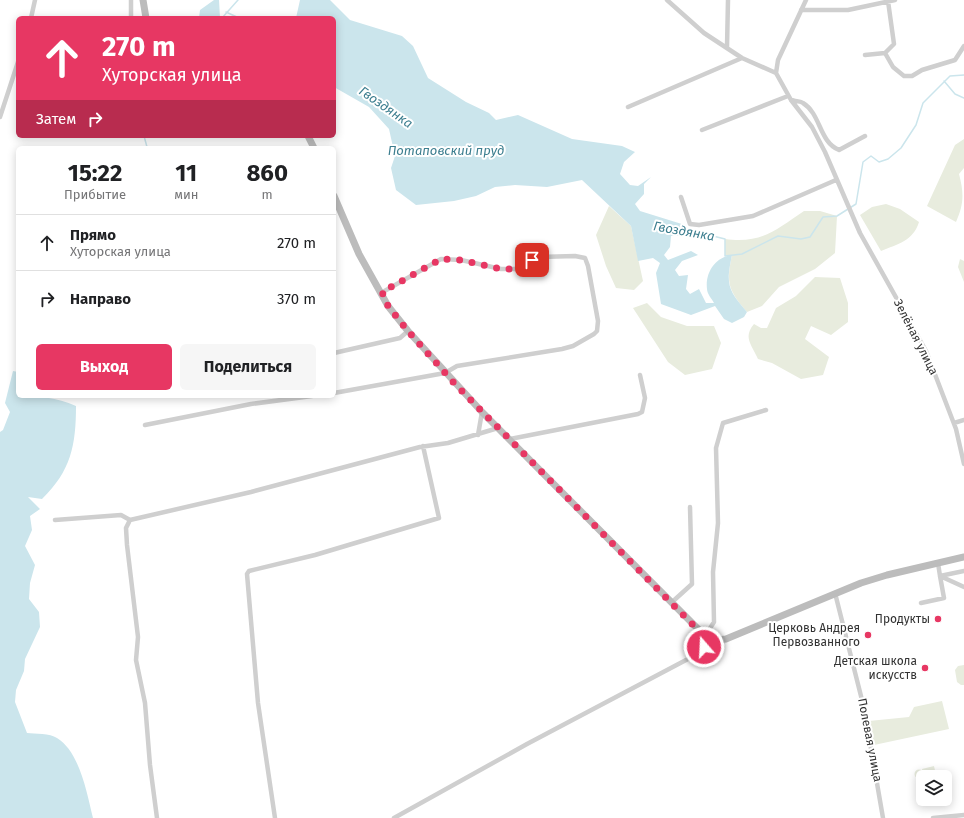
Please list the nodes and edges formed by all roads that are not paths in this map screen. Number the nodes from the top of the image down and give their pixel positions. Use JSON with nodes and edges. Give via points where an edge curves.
{"nodes":[{"id":1,"x":35,"y":0,"type":"edge"},
{"id":2,"x":131,"y":0,"type":"edge"},
{"id":3,"x":143,"y":0,"type":"edge"},
{"id":4,"x":667,"y":0,"type":"edge"},
{"id":5,"x":728,"y":0,"type":"edge"},
{"id":6,"x":806,"y":0,"type":"edge"},
{"id":7,"x":895,"y":0,"type":"edge"},
{"id":8,"x":888,"y":1,"type":"junction"},
{"id":9,"x":801,"y":10,"type":"junction"},
{"id":10,"x":31,"y":16,"type":"edge"},
{"id":11,"x":131,"y":16,"type":"edge"},
{"id":12,"x":146,"y":16,"type":"edge"},
{"id":13,"x":964,"y":46,"type":"edge"},
{"id":14,"x":727,"y":47,"type":"junction"},
{"id":15,"x":885,"y":53,"type":"junction"},
{"id":16,"x":865,"y":55,"type":"dead end"},
{"id":17,"x":742,"y":58,"type":"junction"},
{"id":18,"x":16,"y":68,"type":"edge"},
{"id":19,"x":776,"y":73,"type":"junction"},
{"id":20,"x":789,"y":98,"type":"junction"},
{"id":21,"x":628,"y":106,"type":"dead end"},
{"id":22,"x":0,"y":117,"type":"edge"},
{"id":23,"x":702,"y":130,"type":"dead end"},
{"id":24,"x":865,"y":136,"type":"dead end"},
{"id":25,"x":836,"y":180,"type":"junction"},
{"id":26,"x":681,"y":197,"type":"dead end"},
{"id":27,"x":336,"y":201,"type":"edge"},
{"id":28,"x":382,"y":292,"type":"junction"},
{"id":29,"x":408,"y":331,"type":"junction"},
{"id":30,"x":336,"y":353,"type":"edge"},
{"id":31,"x":445,"y":373,"type":"junction"},
{"id":32,"x":640,"y":375,"type":"dead end"},
{"id":33,"x":336,"y":393,"type":"edge"},
{"id":34,"x":297,"y":398,"type":"edge"},
{"id":35,"x":766,"y":410,"type":"dead end"},
{"id":36,"x":482,"y":412,"type":"junction"},
{"id":37,"x":964,"y":420,"type":"edge"},
{"id":38,"x":954,"y":423,"type":"junction"},
{"id":39,"x":145,"y":425,"type":"dead end"},
{"id":40,"x":498,"y":428,"type":"junction"},
{"id":41,"x":478,"y":436,"type":"junction"},
{"id":42,"x":510,"y":439,"type":"junction"},
{"id":43,"x":423,"y":446,"type":"junction"},
{"id":44,"x":964,"y":464,"type":"edge"},
{"id":45,"x":690,"y":507,"type":"dead end"},
{"id":46,"x":55,"y":520,"type":"dead end"},
{"id":47,"x":130,"y":520,"type":"junction"},
{"id":48,"x":964,"y":557,"type":"edge"},
{"id":49,"x":938,"y":563,"type":"junction"},
{"id":50,"x":964,"y":571,"type":"edge"},
{"id":51,"x":940,"y":576,"type":"junction"},
{"id":52,"x":964,"y":587,"type":"edge"},
{"id":53,"x":835,"y":593,"type":"junction"},
{"id":54,"x":672,"y":603,"type":"junction"},
{"id":55,"x":921,"y":603,"type":"dead end"},
{"id":56,"x":703,"y":634,"type":"junction"},
{"id":57,"x":726,"y":639,"type":"junction"},
{"id":58,"x":702,"y":652,"type":"junction"},
{"id":59,"x":964,"y":815,"type":"edge"},
{"id":60,"x":157,"y":818,"type":"edge"},
{"id":61,"x":275,"y":818,"type":"edge"},
{"id":62,"x":394,"y":818,"type":"edge"},
{"id":63,"x":883,"y":818,"type":"edge"},
{"id":64,"x":933,"y":818,"type":"edge"},
{"id":65,"x":943,"y":818,"type":"edge"}],
"edges":[{"from":1,"to":10,"type":"street"},
{"from":2,"to":11,"type":"street"},
{"from":3,"to":12,"type":"main road"},
{"from":4,"to":14,"type":"street","via":[[704,33]]},
{"from":5,"to":14,"type":"street"},
{"from":6,"to":9,"type":"street"},
{"from":7,"to":8,"type":"street"},
{"from":8,"to":9,"type":"street","via":[[848,10]]},
{"from":8,"to":15,"type":"street","via":[[894,44]]},
{"from":9,"to":19,"type":"street","via":[[778,60]]},
{"from":13,"to":15,"type":"street","via":[[955,60],[922,70],[912,76],[904,76],[893,67]]},
{"from":14,"to":17,"type":"street"},
{"from":15,"to":16,"type":"street"},
{"from":17,"to":19,"type":"street"},
{"from":17,"to":21,"type":"street"},
{"from":18,"to":22,"type":"street"},
{"from":19,"to":20,"type":"street","name":"Зелёная улица"},
{"from":20,"to":23,"type":"street"},
{"from":20,"to":24,"type":"street","via":[[803,103],[815,116],[828,142],[834,148],[839,150]]},
{"from":20,"to":25,"type":"street","name":"Зелёная улица","via":[[812,127]]},
{"from":25,"to":26,"type":"street","via":[[753,216],[699,225],[690,224]]},
{"from":25,"to":38,"type":"street","name":"Зелёная улица","via":[[869,251],[926,351]]},
{"from":27,"to":28,"type":"main road","via":[[359,254]]},
{"from":28,"to":29,"type":"main road","via":[[388,306]]},
{"from":28,"to":31,"type":"street","via":[[441,259],[515,269],[539,257],[585,258],[598,321],[594,334],[562,349],[457,366]]},
{"from":29,"to":30,"type":"street","via":[[400,338]]},
{"from":29,"to":31,"type":"main road"},
{"from":31,"to":33,"type":"street"},
{"from":31,"to":36,"type":"main road"},
{"from":32,"to":42,"type":"street","via":[[645,398],[642,412],[638,414]]},
{"from":34,"to":39,"type":"street","via":[[251,404]]},
{"from":35,"to":56,"type":"street","via":[[723,423],[716,448],[718,523],[713,572],[714,622]]},
{"from":36,"to":40,"type":"main road"},
{"from":36,"to":41,"type":"street"},
{"from":37,"to":38,"type":"street"},
{"from":38,"to":44,"type":"street","name":"Зелёная улица"},
{"from":40,"to":41,"type":"street"},
{"from":40,"to":42,"type":"main road"},
{"from":41,"to":43,"type":"street"},
{"from":42,"to":54,"type":"main road"},
{"from":43,"to":47,"type":"street","via":[[251,492]]},
{"from":43,"to":61,"type":"street","via":[[439,518],[315,555],[249,571],[247,574],[258,703]]},
{"from":45,"to":54,"type":"street","via":[[692,584]]},
{"from":46,"to":47,"type":"street","via":[[121,516]]},
{"from":47,"to":60,"type":"street","via":[[126,528],[138,637],[136,660],[145,703]]},
{"from":48,"to":49,"type":"main road"},
{"from":49,"to":51,"type":"street"},
{"from":49,"to":53,"type":"main road","via":[[887,575]]},
{"from":50,"to":51,"type":"street"},
{"from":51,"to":52,"type":"street"},
{"from":51,"to":55,"type":"street","via":[[944,598]]},
{"from":53,"to":57,"type":"main road"},
{"from":53,"to":63,"type":"street","name":"Полевая улица","via":[[864,708]]},
{"from":54,"to":56,"type":"main road"},
{"from":56,"to":57,"type":"main road","via":[[716,640]]},
{"from":56,"to":58,"type":"street","via":[[705,643]]},
{"from":57,"to":58,"type":"street"},
{"from":58,"to":62,"type":"street","via":[[527,744]]},
{"from":59,"to":65,"type":"street"},
{"from":64,"to":65,"type":"street"}]}
